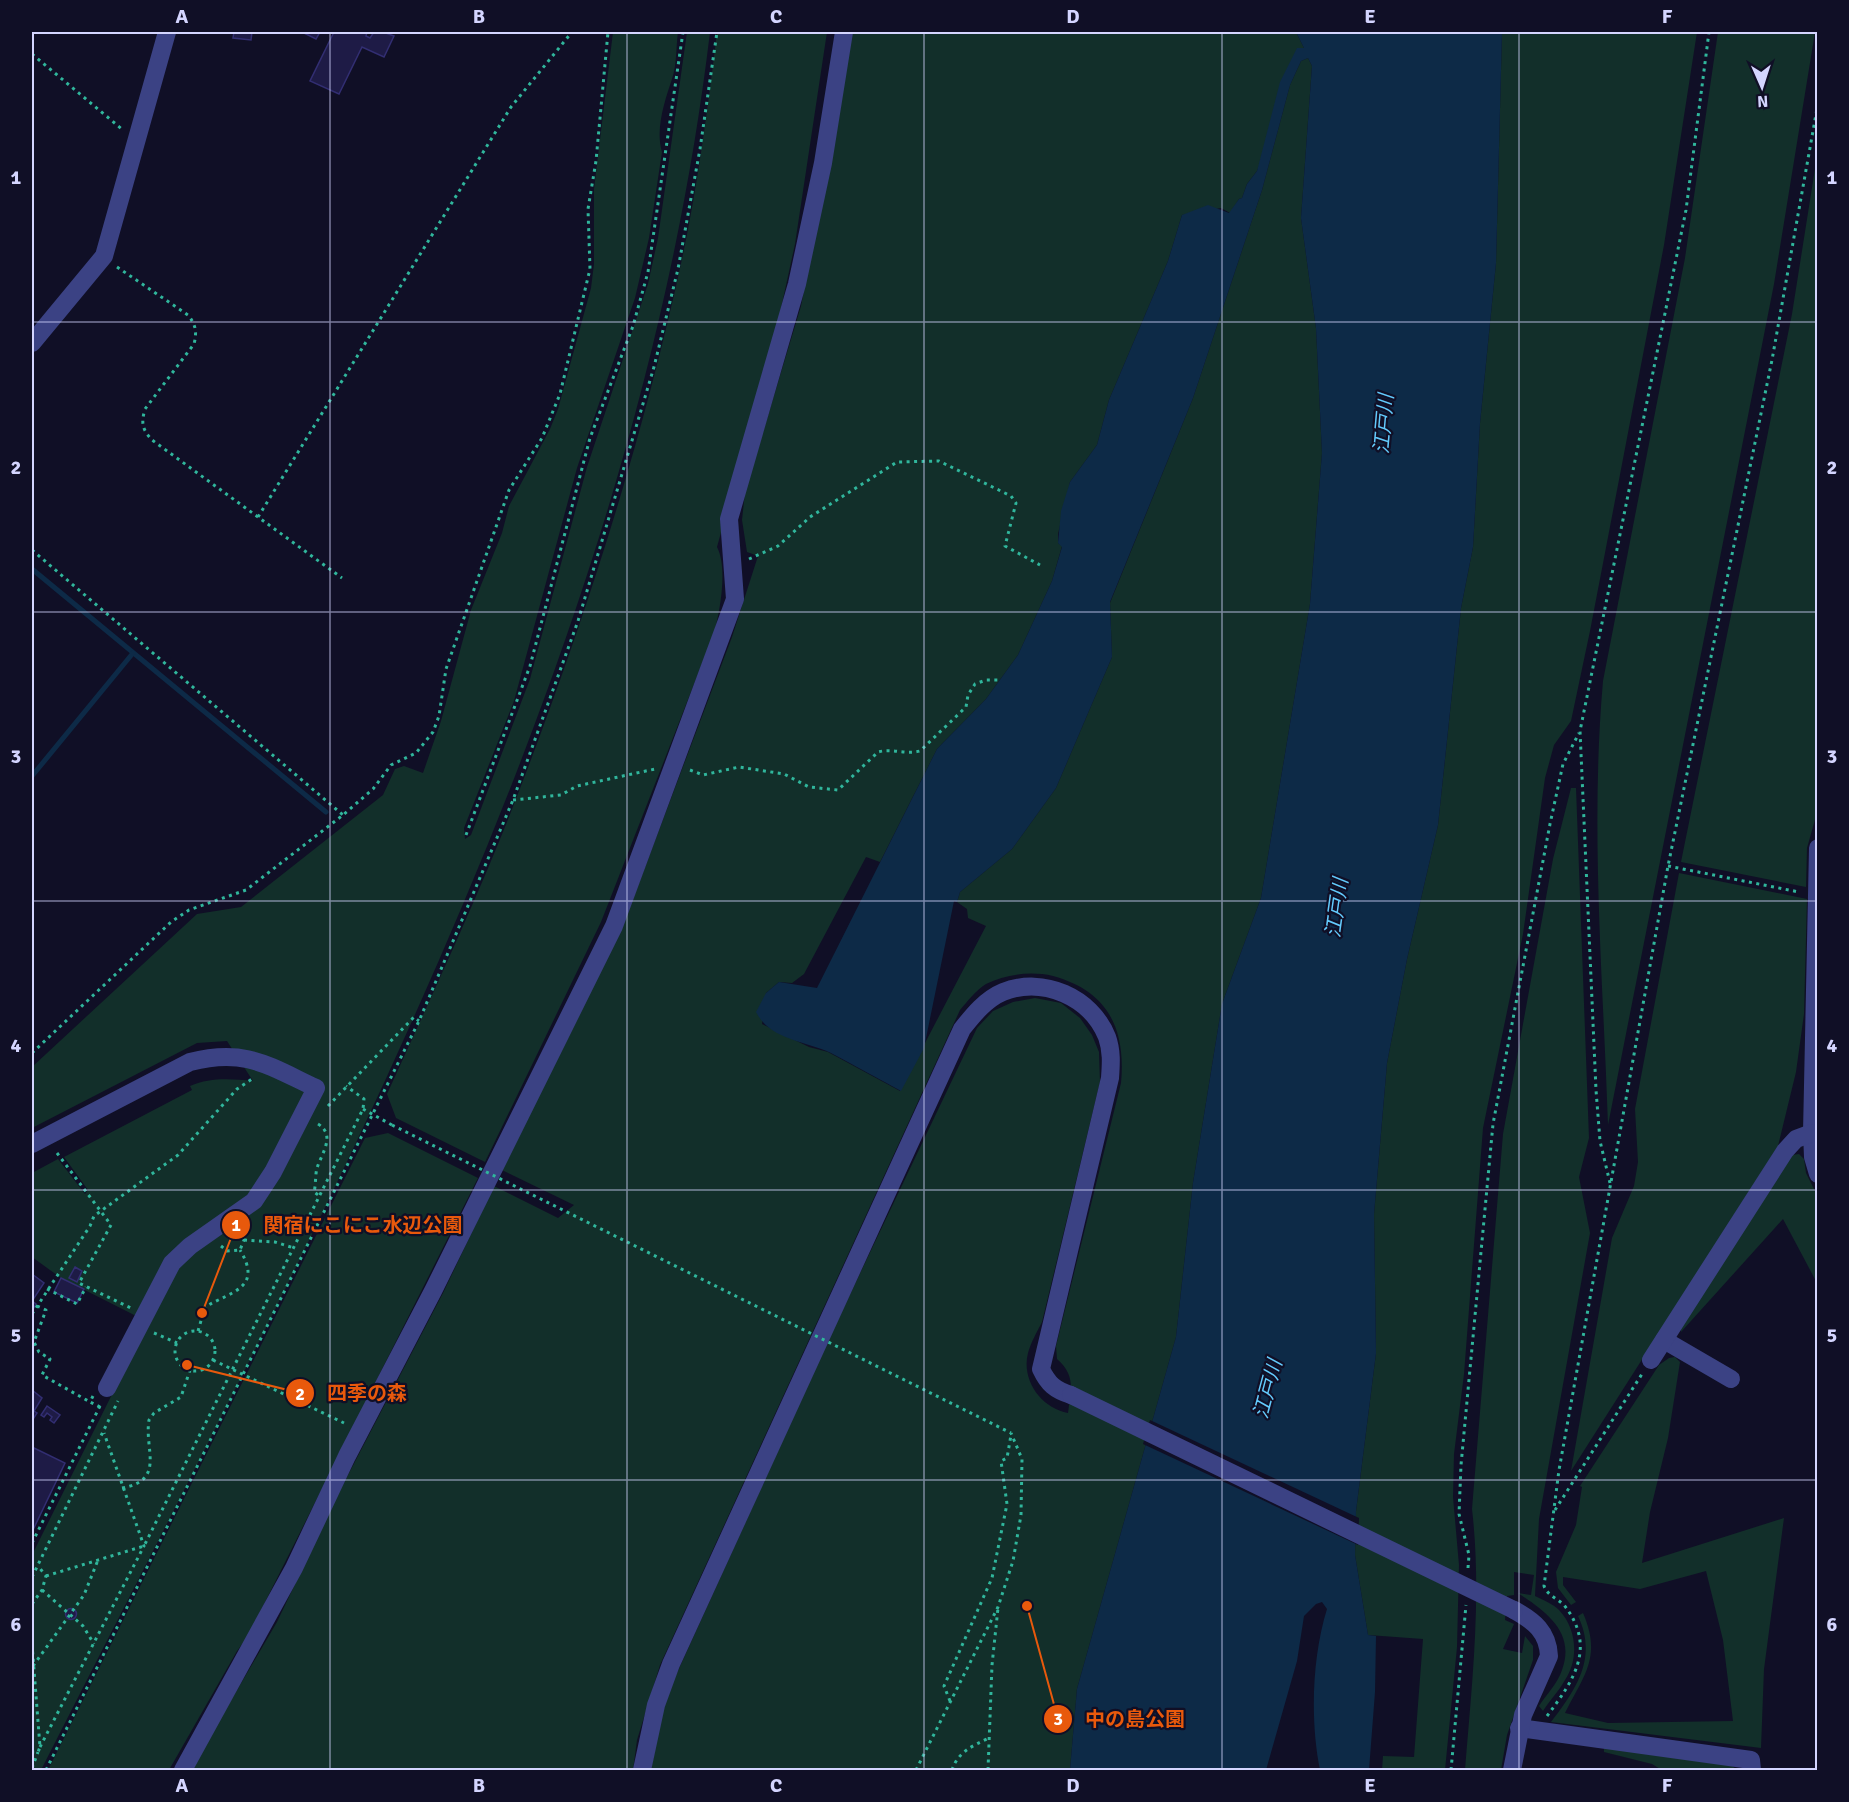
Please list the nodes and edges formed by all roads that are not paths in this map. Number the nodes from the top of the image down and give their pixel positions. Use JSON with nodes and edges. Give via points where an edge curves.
{"nodes":[{"id":1,"x":167,"y":32,"type":"edge"},
{"id":2,"x":844,"y":32,"type":"edge"},
{"id":3,"x":32,"y":343,"type":"edge"},
{"id":4,"x":1818,"y":848,"type":"edge"},
{"id":5,"x":1812,"y":895,"type":"edge"},
{"id":6,"x":1815,"y":1072,"type":"edge"},
{"id":7,"x":1812,"y":1133,"type":"junction"},
{"id":8,"x":32,"y":1144,"type":"edge"},
{"id":9,"x":1818,"y":1174,"type":"edge"},
{"id":10,"x":1664,"y":1340,"type":"junction"},
{"id":11,"x":1651,"y":1360,"type":"road end"},
{"id":12,"x":1731,"y":1379,"type":"dead end"},
{"id":13,"x":114,"y":1392,"type":"road end"},
{"id":14,"x":1519,"y":1728,"type":"junction"},
{"id":15,"x":183,"y":1770,"type":"edge"},
{"id":16,"x":642,"y":1770,"type":"edge"},
{"id":17,"x":1512,"y":1770,"type":"edge"},
{"id":18,"x":1752,"y":1770,"type":"edge"}],
"edges":[{"from":1,"to":3,"type":"street","via":[[104,256]]},
{"from":2,"to":15,"type":"street","via":[[823,163],[797,284],[729,519],[735,599],[614,926],[294,1568]]},
{"from":4,"to":5,"type":"street"},
{"from":5,"to":6,"type":"street"},
{"from":6,"to":7,"type":"street"},
{"from":7,"to":9,"type":"street"},
{"from":7,"to":10,"type":"street","via":[[1796,1139],[1785,1150]]},
{"from":8,"to":13,"type":"street","via":[[182,1066],[206,1058],[249,1058],[316,1088],[254,1201],[172,1263]]},
{"from":10,"to":11,"type":"street"},
{"from":10,"to":12,"type":"street"},
{"from":14,"to":16,"type":"street","bridge":true,"via":[[1547,1664],[1549,1645],[1542,1630],[1514,1610],[1048,1384],[1042,1362],[1110,1078],[1111,1055],[1097,1019],[1081,1003],[1065,992],[1043,987],[1020,988],[1002,992],[977,1010],[962,1029],[671,1664],[656,1705]]},
{"from":14,"to":17,"type":"street"},
{"from":14,"to":18,"type":"street","via":[[1751,1760]]}]}
